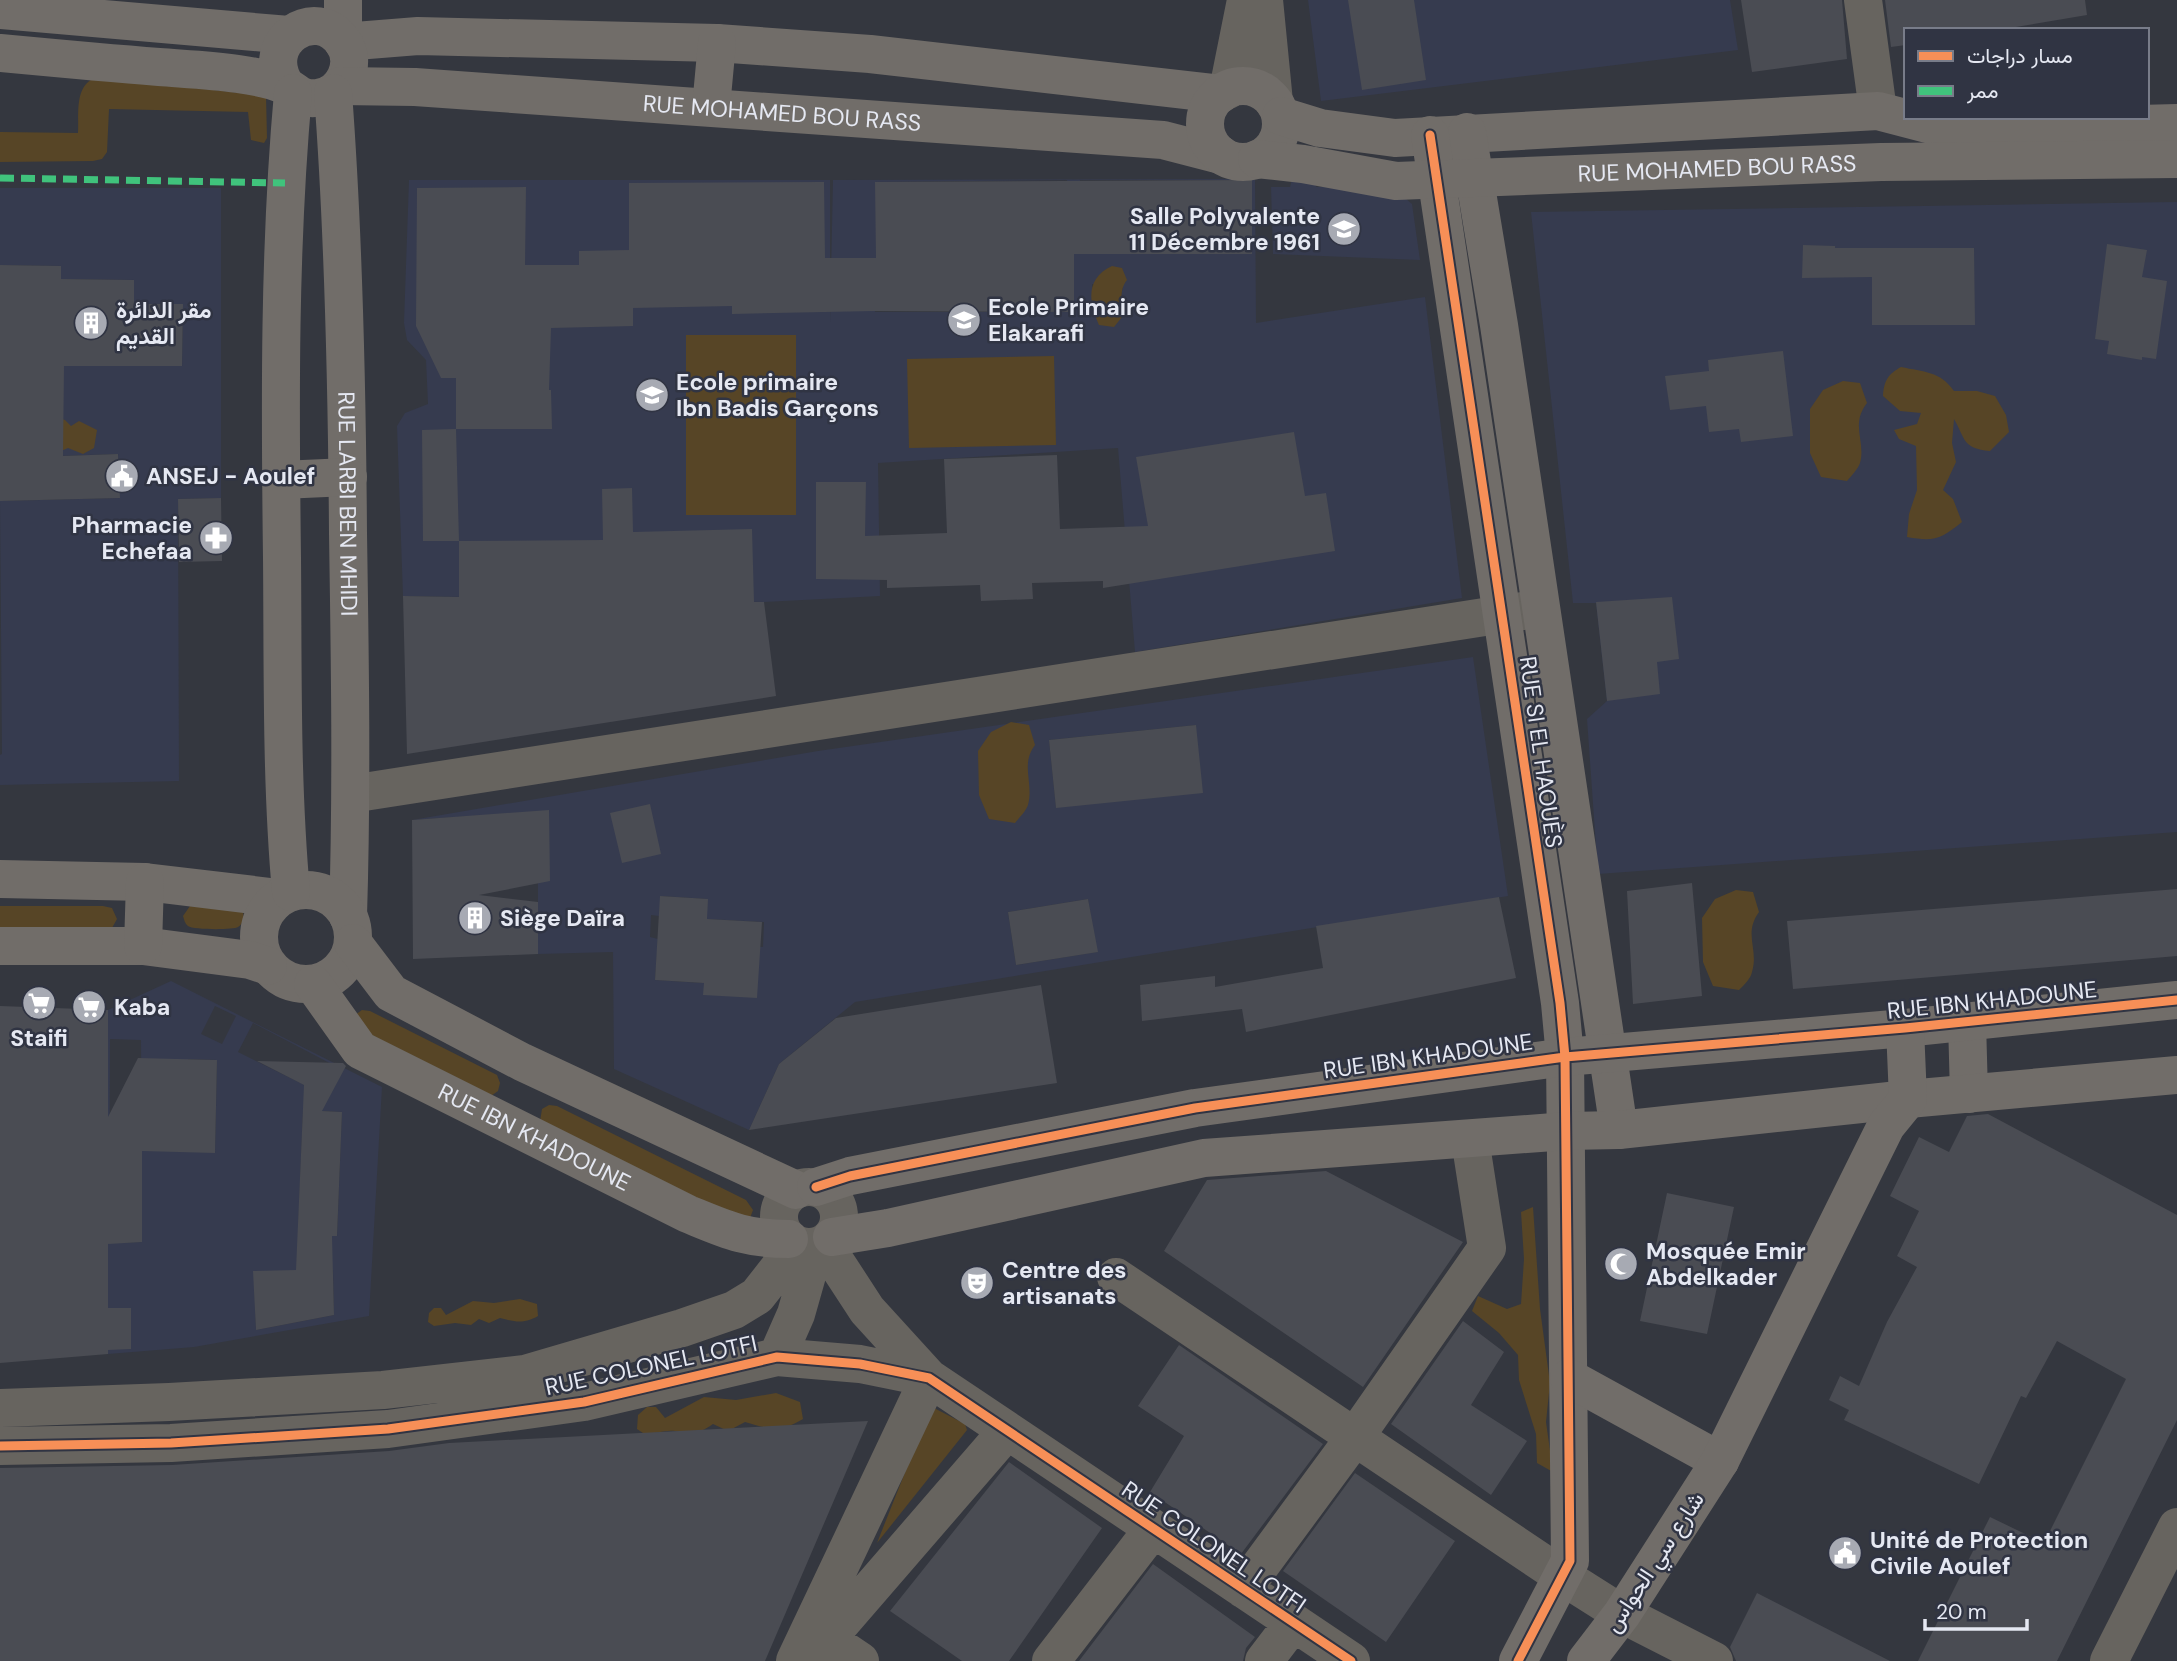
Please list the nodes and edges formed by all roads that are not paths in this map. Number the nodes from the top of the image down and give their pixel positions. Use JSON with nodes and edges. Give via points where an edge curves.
{"nodes":[{"id":1,"x":343,"y":0,"type":"edge"},
{"id":2,"x":1246,"y":0,"type":"edge"},
{"id":3,"x":1264,"y":0,"type":"edge"},
{"id":4,"x":1863,"y":0,"type":"edge"},
{"id":5,"x":0,"y":10,"type":"edge"},
{"id":6,"x":295,"y":21,"type":"edge"},
{"id":7,"x":343,"y":42,"type":"junction"},
{"id":8,"x":717,"y":43,"type":"junction"},
{"id":9,"x":0,"y":53,"type":"edge"},
{"id":10,"x":289,"y":89,"type":"junction"},
{"id":11,"x":336,"y":89,"type":"junction"},
{"id":12,"x":1224,"y":92,"type":"junction"},
{"id":13,"x":711,"y":107,"type":"junction"},
{"id":14,"x":1277,"y":109,"type":"junction"},
{"id":15,"x":1878,"y":111,"type":"junction"},
{"id":16,"x":1904,"y":118,"type":"edge"},
{"id":17,"x":1909,"y":119,"type":"edge"},
{"id":18,"x":2177,"y":122,"type":"edge"},
{"id":19,"x":1448,"y":133,"type":"junction"},
{"id":20,"x":1239,"y":157,"type":"junction"},
{"id":21,"x":2177,"y":159,"type":"edge"},
{"id":22,"x":1881,"y":162,"type":"junction"},
{"id":23,"x":1475,"y":178,"type":"junction"},
{"id":24,"x":1436,"y":180,"type":"junction"},
{"id":25,"x":348,"y":477,"type":"junction"},
{"id":26,"x":281,"y":480,"type":"junction"},
{"id":27,"x":1542,"y":607,"type":"junction"},
{"id":28,"x":1502,"y":615,"type":"junction"},
{"id":29,"x":1560,"y":728,"type":"junction"},
{"id":30,"x":1519,"y":736,"type":"junction"},
{"id":31,"x":351,"y":794,"type":"junction"},
{"id":32,"x":0,"y":879,"type":"edge"},
{"id":33,"x":145,"y":882,"type":"junction"},
{"id":34,"x":285,"y":895,"type":"junction"},
{"id":35,"x":351,"y":929,"type":"junction"},
{"id":36,"x":0,"y":946,"type":"edge"},
{"id":37,"x":143,"y":946,"type":"junction"},
{"id":38,"x":268,"y":966,"type":"junction"},
{"id":39,"x":313,"y":984,"type":"junction"},
{"id":40,"x":2177,"y":1000,"type":"edge"},
{"id":41,"x":1967,"y":1022,"type":"junction"},
{"id":42,"x":1905,"y":1028,"type":"junction"},
{"id":43,"x":1609,"y":1052,"type":"junction"},
{"id":44,"x":1564,"y":1057,"type":"junction"},
{"id":45,"x":2177,"y":1075,"type":"edge"},
{"id":46,"x":1969,"y":1094,"type":"junction"},
{"id":47,"x":1908,"y":1099,"type":"junction"},
{"id":48,"x":1195,"y":1108,"type":"junction"},
{"id":49,"x":1619,"y":1130,"type":"junction"},
{"id":50,"x":1567,"y":1131,"type":"junction"},
{"id":51,"x":1469,"y":1139,"type":"junction"},
{"id":52,"x":1204,"y":1158,"type":"junction"},
{"id":53,"x":806,"y":1188,"type":"junction"},
{"id":54,"x":738,"y":1235,"type":"junction"},
{"id":55,"x":811,"y":1242,"type":"junction"},
{"id":56,"x":1116,"y":1278,"type":"dead end"},
{"id":57,"x":764,"y":1287,"type":"junction"},
{"id":58,"x":777,"y":1357,"type":"junction"},
{"id":59,"x":929,"y":1378,"type":"junction"},
{"id":60,"x":1569,"y":1378,"type":"junction"},
{"id":61,"x":169,"y":1402,"type":"junction"},
{"id":62,"x":0,"y":1408,"type":"edge"},
{"id":63,"x":1007,"y":1431,"type":"junction"},
{"id":64,"x":1355,"y":1437,"type":"junction"},
{"id":65,"x":172,"y":1443,"type":"junction"},
{"id":66,"x":0,"y":1446,"type":"edge"},
{"id":67,"x":1720,"y":1461,"type":"junction"},
{"id":68,"x":2177,"y":1527,"type":"edge"},
{"id":69,"x":1153,"y":1529,"type":"junction"},
{"id":70,"x":1562,"y":1576,"type":"junction"},
{"id":71,"x":1243,"y":1589,"type":"junction"},
{"id":72,"x":1622,"y":1614,"type":"junction"},
{"id":73,"x":1293,"y":1623,"type":"junction"},
{"id":74,"x":817,"y":1643,"type":"edge"},
{"id":75,"x":794,"y":1661,"type":"edge"},
{"id":76,"x":860,"y":1661,"type":"edge"},
{"id":77,"x":1051,"y":1661,"type":"edge"},
{"id":78,"x":1264,"y":1661,"type":"edge"},
{"id":79,"x":1351,"y":1661,"type":"edge"},
{"id":80,"x":1518,"y":1661,"type":"edge"},
{"id":81,"x":1586,"y":1661,"type":"edge"},
{"id":82,"x":1714,"y":1661,"type":"edge"},
{"id":83,"x":2109,"y":1661,"type":"edge"}],
"edges":[{"from":1,"to":7,"type":"street"},
{"from":2,"to":12,"type":"street"},
{"from":3,"to":14,"type":"street"},
{"from":4,"to":15,"type":"street"},
{"from":5,"to":6,"type":"street"},
{"from":6,"to":7,"type":"street","via":[[323,28]]},
{"from":6,"to":10,"type":"street","via":[[277,60]]},
{"from":7,"to":8,"type":"street","via":[[418,36]]},
{"from":7,"to":11,"type":"street","via":[[349,64],[347,76]]},
{"from":8,"to":12,"type":"street","via":[[870,54]]},
{"from":8,"to":13,"type":"street"},
{"from":9,"to":10,"type":"street","via":[[238,74]]},
{"from":10,"to":11,"type":"street","via":[[317,98]]},
{"from":10,"to":26,"type":"street","via":[[281,297]]},
{"from":11,"to":13,"type":"street","name":"RUE MOHAMED BOU RASS","via":[[415,86]]},
{"from":11,"to":25,"type":"street","name":"RUE LARBI BEN MHIDI"},
{"from":12,"to":14,"type":"street","via":[[1240,86],[1253,88],[1265,93]]},
{"from":12,"to":20,"type":"street","via":[[1207,113],[1207,136],[1212,146]]},
{"from":13,"to":20,"type":"street","name":"RUE MOHAMED BOU RASS","via":[[1163,140]]},
{"from":14,"to":19,"type":"street","name":"RUE MOHAMED BOU RASS","via":[[1320,128],[1395,138]]},
{"from":14,"to":20,"type":"street","via":[[1281,125],[1277,142],[1265,155]]},
{"from":15,"to":16,"type":"street","name":"RUE MOHAMED BOU RASS"},
{"from":15,"to":19,"type":"street","name":"RUE MOHAMED BOU RASS"},
{"from":15,"to":22,"type":"street"},
{"from":17,"to":18,"type":"street","name":"RUE MOHAMED BOU RASS","via":[[1947,129]]},
{"from":19,"to":23,"type":"street","name":"RUE SI EL HAOUÈS"},
{"from":19,"to":24,"type":"street","name":"RUE SI EL HAOUÈS"},
{"from":20,"to":24,"type":"street","name":"RUE MOHAMED BOU RASS","via":[[1396,181]]},
{"from":21,"to":22,"type":"street","name":"RUE MOHAMED BOU RASS"},
{"from":22,"to":23,"type":"street","name":"RUE MOHAMED BOU RASS"},
{"from":23,"to":24,"type":"street","name":"RUE MOHAMED BOU RASS"},
{"from":23,"to":27,"type":"street","name":"RUE SI EL HAOUÈS"},
{"from":24,"to":28,"type":"street","name":"RUE SI EL HAOUÈS"},
{"from":25,"to":26,"type":"street"},
{"from":25,"to":31,"type":"street","name":"RUE LARBI BEN MHIDI"},
{"from":26,"to":34,"type":"street"},
{"from":27,"to":28,"type":"street"},
{"from":27,"to":29,"type":"street","name":"RUE SI EL HAOUÈS"},
{"from":28,"to":30,"type":"street","name":"RUE SI EL HAOUÈS"},
{"from":28,"to":31,"type":"street"},
{"from":29,"to":30,"type":"street"},
{"from":29,"to":43,"type":"street","name":"RUE SI EL HAOUÈS"},
{"from":30,"to":44,"type":"street","name":"RUE SI EL HAOUÈS","via":[[1560,1003]]},
{"from":31,"to":35,"type":"street","name":"RUE LARBI BEN MHIDI"},
{"from":32,"to":33,"type":"street"},
{"from":33,"to":34,"type":"street"},
{"from":33,"to":37,"type":"street"},
{"from":34,"to":35,"type":"street","via":[[304,889],[330,896],[341,904]]},
{"from":34,"to":38,"type":"street","via":[[260,922],[258,937]]},
{"from":35,"to":39,"type":"street","via":[[350,955],[336,974]]},
{"from":35,"to":53,"type":"street","via":[[391,993],[522,1062]]},
{"from":36,"to":37,"type":"street"},
{"from":37,"to":38,"type":"street"},
{"from":38,"to":39,"type":"street","via":[[281,977]]},
{"from":39,"to":54,"type":"street","name":"RUE IBN KHADOUNE","via":[[360,1050]]},
{"from":40,"to":41,"type":"street","name":"RUE IBN KHADOUNE"},
{"from":41,"to":42,"type":"street","name":"RUE IBN KHADOUNE"},
{"from":41,"to":46,"type":"street"},
{"from":42,"to":43,"type":"street","name":"RUE IBN KHADOUNE"},
{"from":42,"to":47,"type":"street"},
{"from":43,"to":44,"type":"street","name":"RUE IBN KHADOUNE"},
{"from":43,"to":49,"type":"street","name":"RUE SI EL HAOUÈS"},
{"from":44,"to":48,"type":"street","name":"RUE IBN KHADOUNE"},
{"from":44,"to":50,"type":"street","name":"RUE SI EL HAOUÈS"},
{"from":45,"to":46,"type":"street","name":"RUE IBN KHADOUNE"},
{"from":46,"to":47,"type":"street","name":"RUE IBN KHADOUNE"},
{"from":47,"to":49,"type":"street","name":"RUE IBN KHADOUNE"},
{"from":47,"to":67,"type":"street","name":"شارع سي الحواس","via":[[1886,1126]]},
{"from":48,"to":52,"type":"street"},
{"from":48,"to":53,"type":"street","name":"RUE IBN KHADOUNE"},
{"from":49,"to":50,"type":"street","name":"RUE IBN KHADOUNE"},
{"from":50,"to":51,"type":"street","name":"RUE IBN KHADOUNE"},
{"from":50,"to":60,"type":"street","name":"RUE SI EL HAOUÈS"},
{"from":51,"to":52,"type":"street","name":"RUE IBN KHADOUNE"},
{"from":51,"to":64,"type":"street","via":[[1487,1248]]},
{"from":52,"to":55,"type":"street","name":"RUE IBN KHADOUNE"},
{"from":53,"to":55,"type":"street","via":[[787,1196],[779,1213],[782,1232]]},
{"from":53,"to":55,"type":"street","via":[[834,1199],[840,1218],[838,1228]]},
{"from":54,"to":55,"type":"street","name":"RUE IBN KHADOUNE"},
{"from":54,"to":57,"type":"street","via":[[758,1251],[766,1274]]},
{"from":55,"to":57,"type":"street","name":"RUE COLONEL LOTFI"},
{"from":55,"to":58,"type":"street","name":"RUE COLONEL LOTFI","via":[[796,1314]]},
{"from":55,"to":59,"type":"street"},
{"from":56,"to":64,"type":"street"},
{"from":57,"to":61,"type":"street","name":"RUE COLONEL LOTFI","via":[[734,1310],[525,1374],[383,1390]]},
{"from":58,"to":59,"type":"street","name":"RUE COLONEL LOTFI","via":[[860,1364]]},
{"from":58,"to":65,"type":"street","name":"RUE COLONEL LOTFI","via":[[535,1409],[388,1429]]},
{"from":59,"to":63,"type":"street","name":"RUE COLONEL LOTFI"},
{"from":59,"to":74,"type":"street"},
{"from":60,"to":67,"type":"street"},
{"from":60,"to":70,"type":"street","via":[[1570,1561]]},
{"from":61,"to":62,"type":"street","name":"RUE COLONEL LOTFI"},
{"from":61,"to":65,"type":"street"},
{"from":63,"to":69,"type":"street","name":"RUE COLONEL LOTFI"},
{"from":63,"to":74,"type":"street"},
{"from":64,"to":70,"type":"street"},
{"from":64,"to":71,"type":"street"},
{"from":65,"to":66,"type":"street","name":"RUE COLONEL LOTFI"},
{"from":67,"to":72,"type":"street","name":"شارع سي الحواس"},
{"from":68,"to":83,"type":"street"},
{"from":69,"to":71,"type":"street","name":"RUE COLONEL LOTFI"},
{"from":69,"to":77,"type":"street"},
{"from":70,"to":72,"type":"street"},
{"from":70,"to":80,"type":"street"},
{"from":71,"to":73,"type":"street","name":"RUE COLONEL LOTFI"},
{"from":72,"to":81,"type":"street","name":"شارع سي الحواس"},
{"from":72,"to":82,"type":"street"},
{"from":73,"to":78,"type":"street"},
{"from":73,"to":79,"type":"street","name":"RUE COLONEL LOTFI"},
{"from":74,"to":75,"type":"street"},
{"from":74,"to":76,"type":"street"}]}
